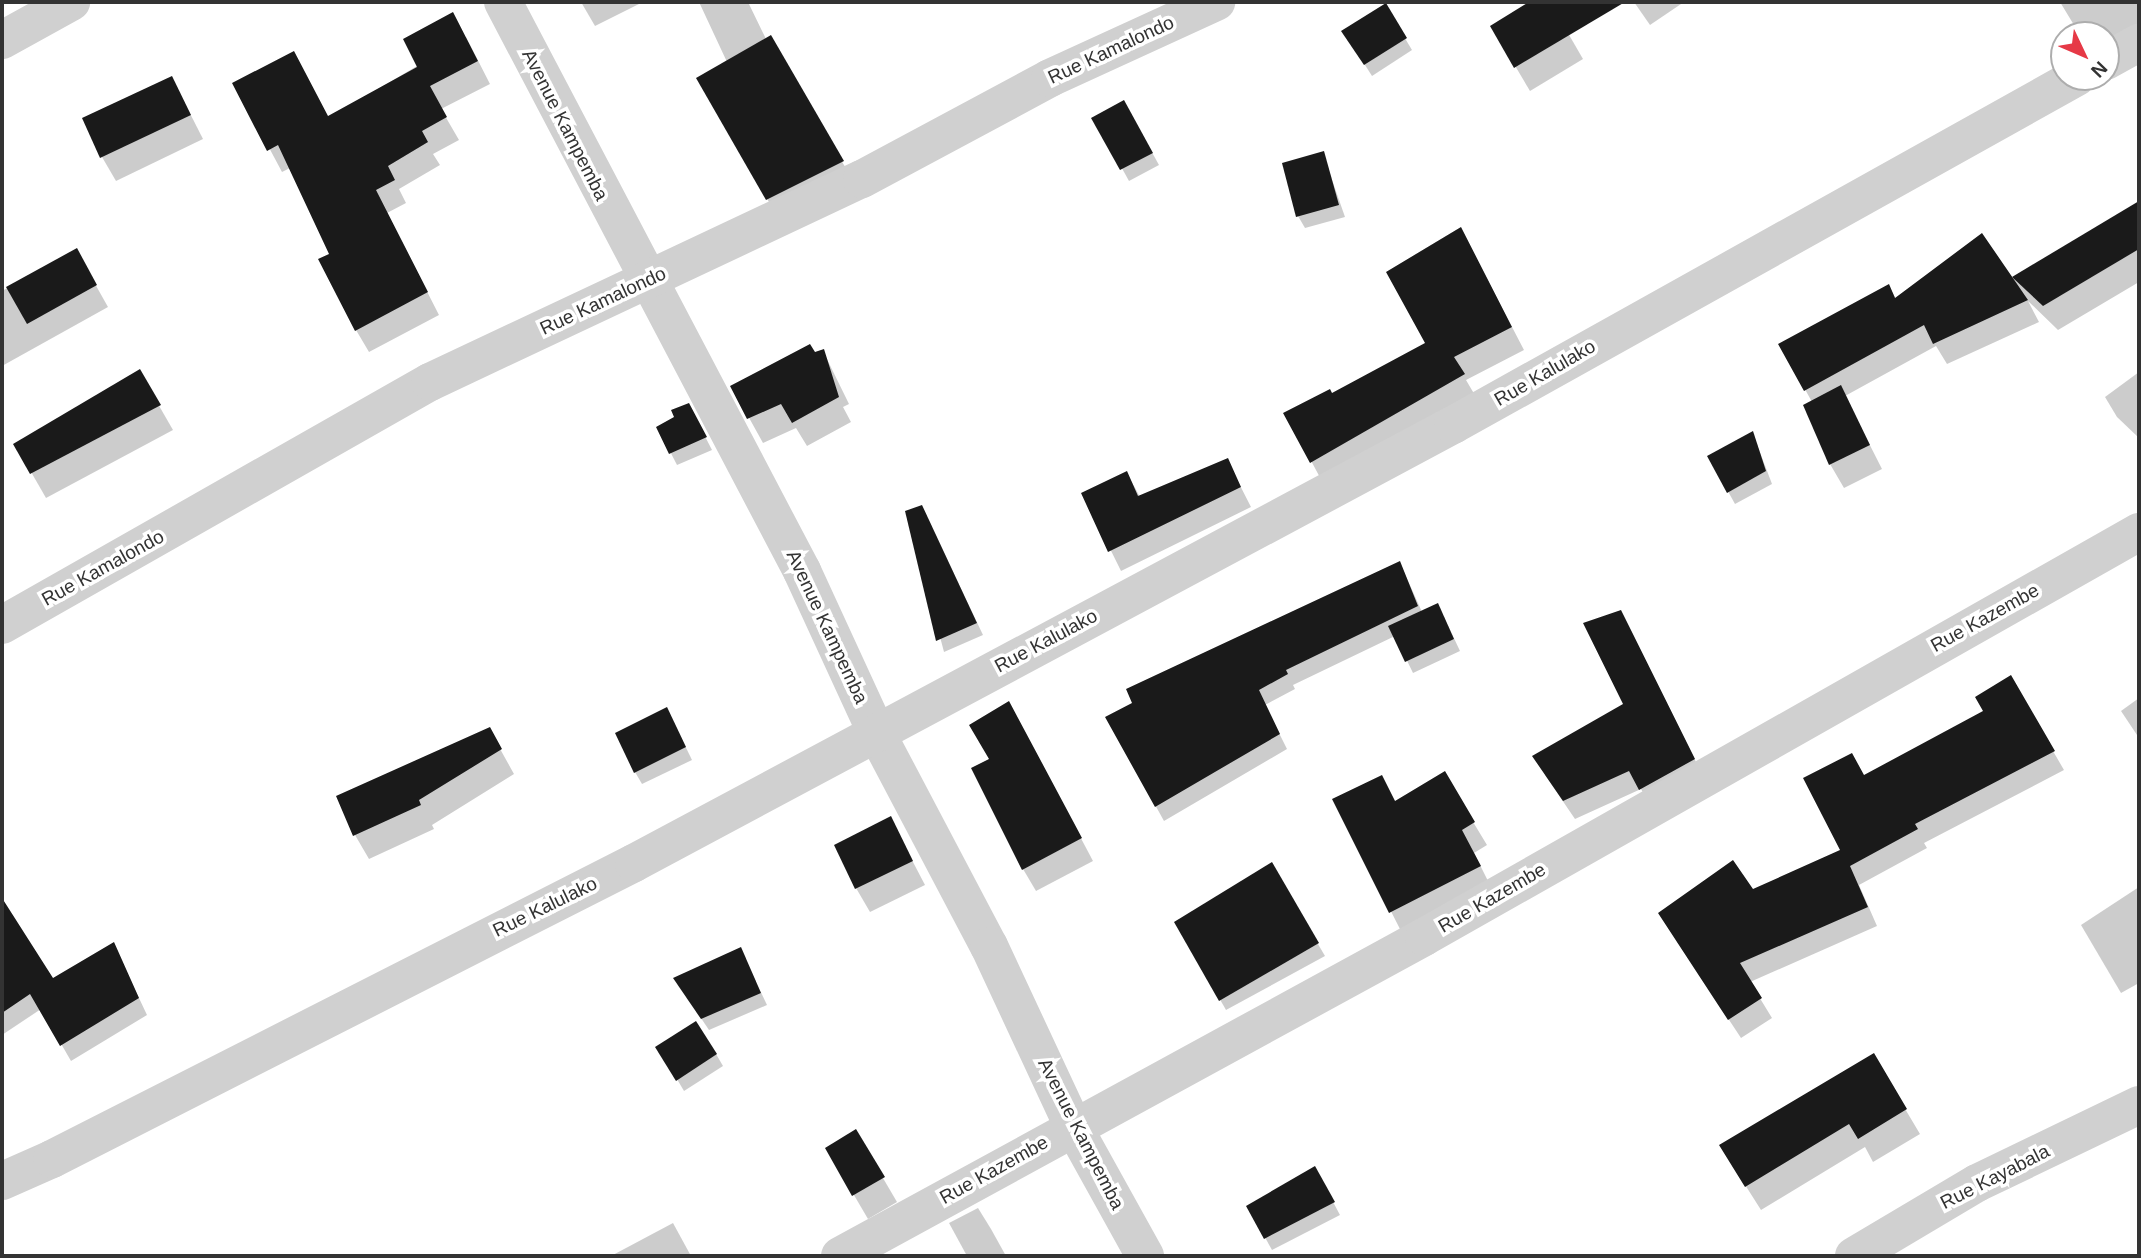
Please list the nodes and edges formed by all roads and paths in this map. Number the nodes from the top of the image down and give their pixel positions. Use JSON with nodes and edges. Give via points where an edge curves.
{"nodes":[{"id":1,"x":71,"y":2,"type":"edge"},
{"id":2,"x":503,"y":2,"type":"edge"},
{"id":3,"x":1216,"y":2,"type":"edge"},
{"id":4,"x":2,"y":40,"type":"edge"},
{"id":5,"x":2139,"y":43,"type":"edge"},
{"id":6,"x":2120,"y":53,"type":"edge"},
{"id":7,"x":2052,"y":91,"type":"edge"},
{"id":8,"x":648,"y":281,"type":"junction"},
{"id":9,"x":2139,"y":532,"type":"edge"},
{"id":10,"x":2,"y":625,"type":"edge"},
{"id":11,"x":876,"y":732,"type":"junction"},
{"id":12,"x":2139,"y":1105,"type":"edge"},
{"id":13,"x":1073,"y":1126,"type":"junction"},
{"id":14,"x":2,"y":1181,"type":"edge"},
{"id":15,"x":840,"y":1256,"type":"edge"},
{"id":16,"x":1145,"y":1256,"type":"edge"},
{"id":17,"x":1854,"y":1256,"type":"edge"}],
"edges":[{"from":1,"to":4,"type":"street"},
{"from":2,"to":8,"type":"street","name":"Avenue Kampemba"},
{"from":3,"to":8,"type":"street","name":"Rue Kamalondo","via":[[1050,78],[862,179]]},
{"from":5,"to":6,"type":"street"},
{"from":7,"to":11,"type":"street","name":"Rue Kalulako","via":[[1453,425]]},
{"from":8,"to":10,"type":"street","name":"Rue Kamalondo","via":[[430,382]]},
{"from":8,"to":11,"type":"street","name":"Avenue Kampemba","via":[[802,570]]},
{"from":9,"to":13,"type":"street","name":"Rue Kazembe","via":[[1424,937]]},
{"from":11,"to":13,"type":"street","name":"Avenue Kampemba","via":[[989,946]]},
{"from":11,"to":14,"type":"street","name":"Rue Kalulako","via":[[634,863]]},
{"from":12,"to":17,"type":"street","name":"Rue Kayabala","via":[[1977,1183]]},
{"from":13,"to":15,"type":"street","name":"Rue Kazembe"},
{"from":13,"to":16,"type":"street","name":"Avenue Kampemba"}]}
